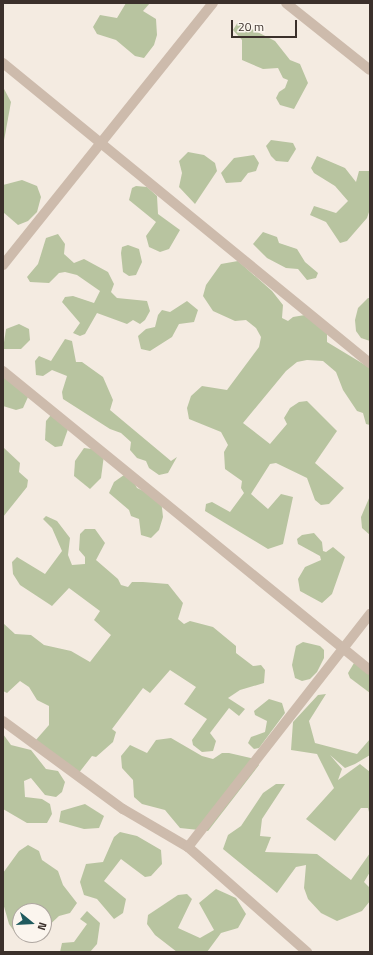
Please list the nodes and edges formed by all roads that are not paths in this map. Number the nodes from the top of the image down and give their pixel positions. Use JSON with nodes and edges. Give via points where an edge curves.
{"nodes":[{"id":1,"x":213,"y":3,"type":"edge"},
{"id":2,"x":286,"y":3,"type":"edge"},
{"id":3,"x":3,"y":63,"type":"edge"},
{"id":4,"x":370,"y":70,"type":"edge"},
{"id":5,"x":102,"y":141,"type":"junction"},
{"id":6,"x":3,"y":265,"type":"edge"},
{"id":7,"x":370,"y":363,"type":"edge"},
{"id":8,"x":3,"y":371,"type":"edge"},
{"id":9,"x":370,"y":614,"type":"edge"},
{"id":10,"x":342,"y":648,"type":"junction"},
{"id":11,"x":370,"y":670,"type":"edge"},
{"id":12,"x":3,"y":721,"type":"edge"},
{"id":13,"x":188,"y":847,"type":"junction"},
{"id":14,"x":307,"y":952,"type":"edge"}],
"edges":[{"from":1,"to":5,"type":"street"},
{"from":2,"to":4,"type":"street"},
{"from":3,"to":5,"type":"street"},
{"from":5,"to":6,"type":"street"},
{"from":5,"to":7,"type":"street"},
{"from":8,"to":10,"type":"street"},
{"from":9,"to":10,"type":"street"},
{"from":10,"to":11,"type":"street"},
{"from":10,"to":13,"type":"street"},
{"from":12,"to":13,"type":"street","via":[[123,809]]},
{"from":13,"to":14,"type":"street"}]}
